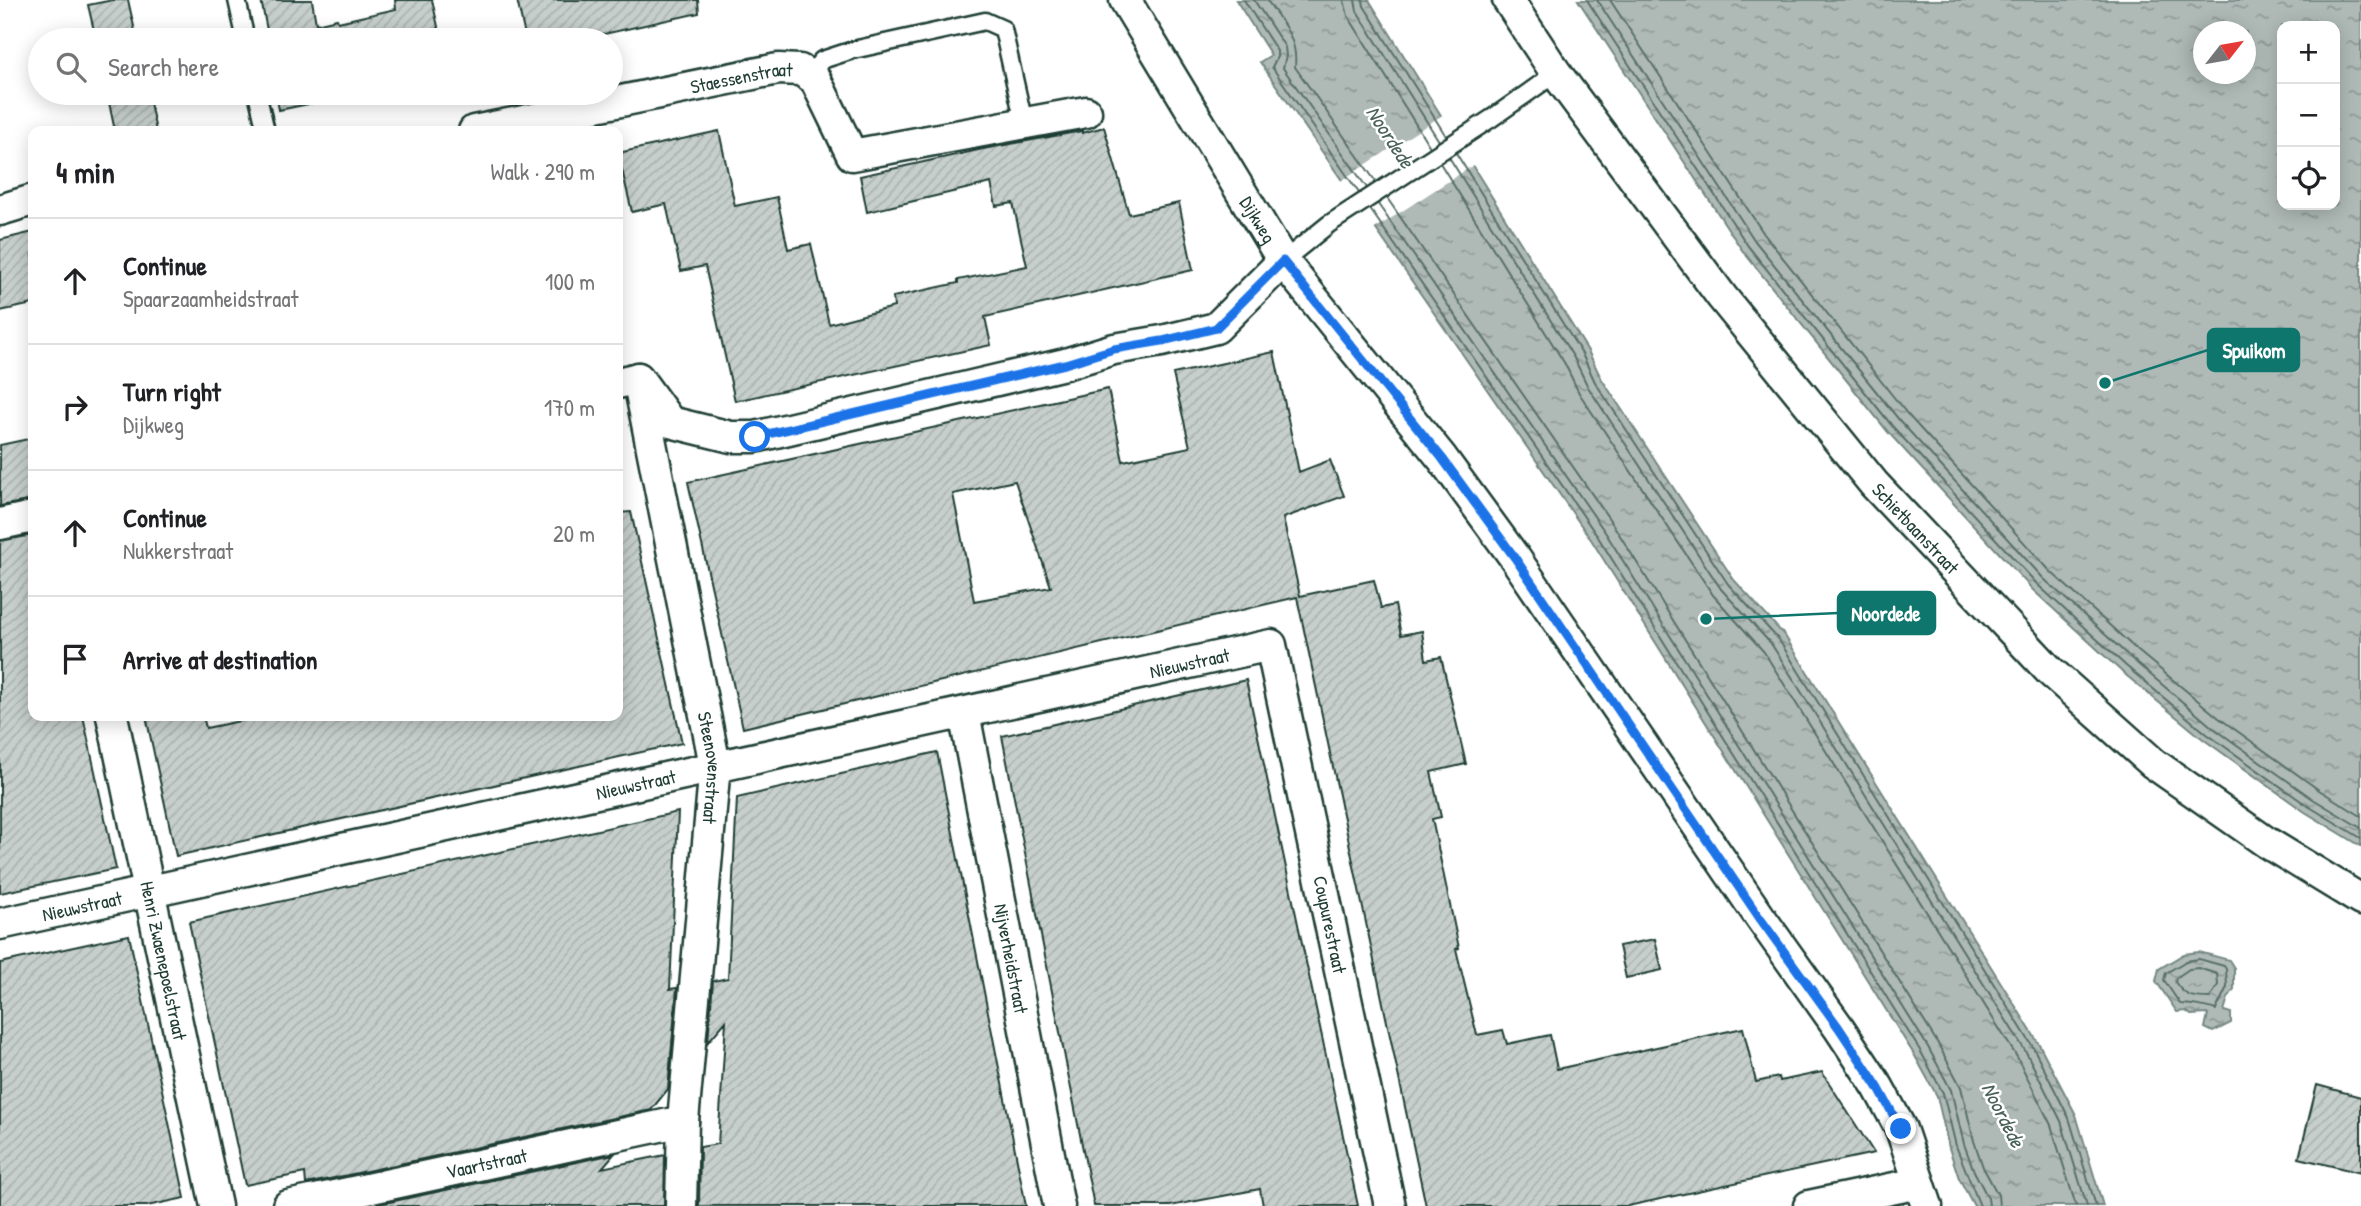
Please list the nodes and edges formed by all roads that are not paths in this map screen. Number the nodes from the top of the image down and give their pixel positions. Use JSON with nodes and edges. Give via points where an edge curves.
{"nodes":[{"id":1,"x":237,"y":0,"type":"edge"},
{"id":2,"x":1125,"y":0,"type":"edge"},
{"id":3,"x":1508,"y":0,"type":"edge"},
{"id":4,"x":243,"y":28,"type":"edge"},
{"id":5,"x":1556,"y":73,"type":"junction"},
{"id":6,"x":809,"y":75,"type":"junction"},
{"id":7,"x":623,"y":101,"type":"edge"},
{"id":8,"x":260,"y":105,"type":"edge"},
{"id":9,"x":601,"y":105,"type":"edge"},
{"id":10,"x":1086,"y":112,"type":"dead end"},
{"id":11,"x":1024,"y":123,"type":"junction"},
{"id":12,"x":265,"y":126,"type":"edge"},
{"id":13,"x":499,"y":126,"type":"edge"},
{"id":14,"x":28,"y":202,"type":"edge"},
{"id":15,"x":0,"y":210,"type":"edge"},
{"id":16,"x":1283,"y":261,"type":"junction"},
{"id":17,"x":628,"y":380,"type":"edge"},
{"id":18,"x":28,"y":518,"type":"edge"},
{"id":19,"x":0,"y":524,"type":"edge"},
{"id":20,"x":1271,"y":645,"type":"joint"},
{"id":21,"x":964,"y":713,"type":"junction"},
{"id":22,"x":113,"y":721,"type":"edge"},
{"id":23,"x":715,"y":765,"type":"junction"},
{"id":24,"x":148,"y":891,"type":"junction"},
{"id":25,"x":2361,"y":900,"type":"edge"},
{"id":26,"x":0,"y":924,"type":"edge"},
{"id":27,"x":683,"y":1121,"type":"junction"},
{"id":28,"x":1923,"y":1194,"type":"edge"},
{"id":29,"x":216,"y":1206,"type":"edge"},
{"id":30,"x":288,"y":1206,"type":"edge"},
{"id":31,"x":681,"y":1206,"type":"edge"},
{"id":32,"x":1059,"y":1206,"type":"edge"},
{"id":33,"x":1390,"y":1206,"type":"edge"},
{"id":34,"x":1809,"y":1206,"type":"edge"}],
"edges":[{"from":1,"to":4,"type":"lane"},
{"from":2,"to":16,"type":"street","name":"Dijkweg"},
{"from":3,"to":5,"type":"street","name":"Schietbaanstraat"},
{"from":5,"to":16,"type":"lane","via":[[1329,225]]},
{"from":5,"to":25,"type":"street","name":"Schietbaanstraat","via":[[1721,297],[1874,484],[2050,671],[2153,763],[2266,842]]},
{"from":6,"to":7,"type":"street","name":"Staessenstraat","via":[[778,69]]},
{"from":6,"to":11,"type":"street","name":"Staessenstraat","via":[[816,79],[852,155]]},
{"from":6,"to":11,"type":"lane","via":[[822,60],[853,50],[985,21],[1003,29]]},
{"from":8,"to":12,"type":"lane"},
{"from":9,"to":13,"type":"street","name":"Staessenstraat"},
{"from":10,"to":11,"type":"street","name":"Staessenstraat"},
{"from":14,"to":15,"type":"street"},
{"from":16,"to":17,"type":"street","via":[[1216,328],[755,437],[731,437],[670,422]]},
{"from":16,"to":28,"type":"street","name":"Dijkweg","via":[[1442,458],[1507,547],[1850,1044],[1901,1129]]},
{"from":17,"to":23,"type":"street","name":"Steenovenstraat"},
{"from":18,"to":19,"type":"street"},
{"from":20,"to":21,"type":"street","name":"Nieuwstraat"},
{"from":20,"to":33,"type":"street","name":"Coupurestraat"},
{"from":21,"to":23,"type":"street","name":"Nieuwstraat"},
{"from":21,"to":32,"type":"street","name":"Nijverheidstraat"},
{"from":22,"to":24,"type":"street","name":"Henri Zwaenepoelstraat"},
{"from":23,"to":24,"type":"street","name":"Nieuwstraat"},
{"from":23,"to":27,"type":"street","name":"Steenovenstraat"},
{"from":24,"to":26,"type":"street","name":"Nieuwstraat"},
{"from":24,"to":29,"type":"street","name":"Henri Zwaenepoelstraat"},
{"from":27,"to":30,"type":"street","name":"Vaartstraat"},
{"from":27,"to":31,"type":"street","name":"Steenovenstraat"},
{"from":28,"to":34,"type":"street"}]}
